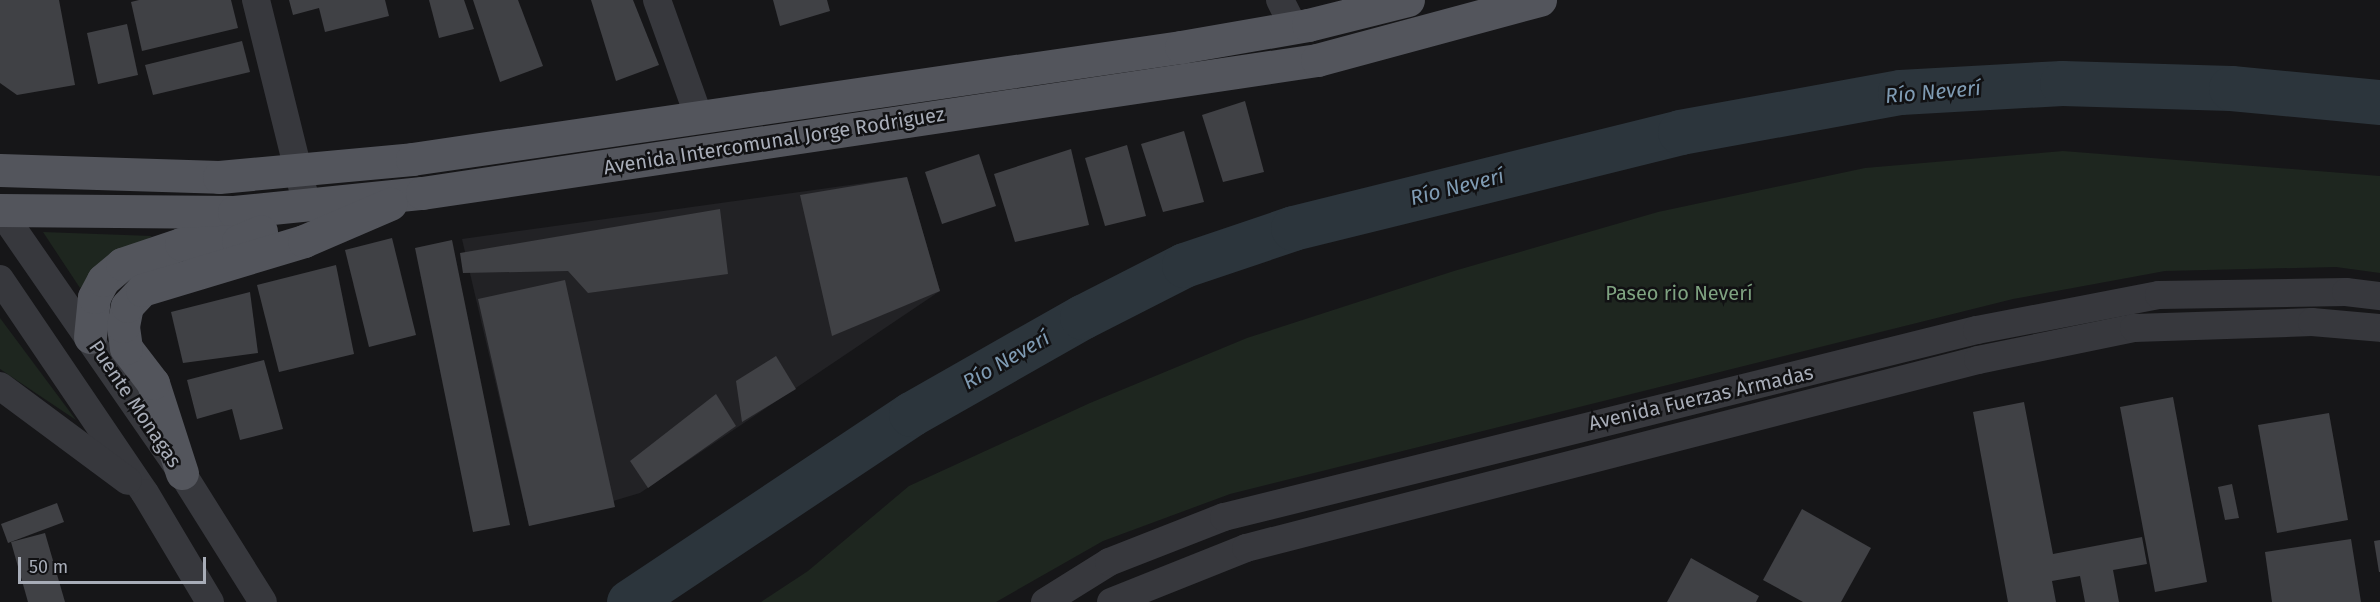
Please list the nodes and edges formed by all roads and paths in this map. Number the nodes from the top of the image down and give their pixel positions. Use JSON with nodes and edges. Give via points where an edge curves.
{"nodes":[{"id":1,"x":256,"y":0,"type":"edge"},
{"id":2,"x":657,"y":0,"type":"edge"},
{"id":3,"x":1408,"y":0,"type":"edge"},
{"id":4,"x":1540,"y":0,"type":"edge"},
{"id":5,"x":1295,"y":13,"type":"edge"},
{"id":6,"x":699,"y":117,"type":"junction"},
{"id":7,"x":297,"y":169,"type":"junction"},
{"id":8,"x":0,"y":170,"type":"edge"},
{"id":9,"x":416,"y":193,"type":"junction"},
{"id":10,"x":306,"y":202,"type":"junction"},
{"id":11,"x":0,"y":210,"type":"edge"},
{"id":12,"x":0,"y":279,"type":"edge"},
{"id":13,"x":2380,"y":296,"type":"edge"},
{"id":14,"x":2380,"y":328,"type":"edge"},
{"id":15,"x":90,"y":337,"type":"junction"},
{"id":16,"x":0,"y":386,"type":"edge"},
{"id":17,"x":182,"y":472,"type":"junction"},
{"id":18,"x":145,"y":493,"type":"junction"},
{"id":19,"x":210,"y":602,"type":"edge"},
{"id":20,"x":263,"y":602,"type":"edge"},
{"id":21,"x":1045,"y":602,"type":"edge"},
{"id":22,"x":1111,"y":602,"type":"edge"}],
"edges":[{"from":1,"to":7,"type":"street"},
{"from":2,"to":6,"type":"street"},
{"from":3,"to":5,"type":"main road","name":"Avenida Intercomunal Jorge Rodriguez"},
{"from":4,"to":9,"type":"main road","name":"Avenida Intercomunal Jorge Rodriguez","via":[[1317,60]]},
{"from":5,"to":6,"type":"main road","name":"Avenida Intercomunal Jorge Rodriguez"},
{"from":6,"to":7,"type":"main road","name":"Avenida Intercomunal Jorge Rodriguez","via":[[412,159]]},
{"from":7,"to":8,"type":"main road","name":"Avenida Intercomunal Jorge Rodriguez","via":[[219,177]]},
{"from":7,"to":10,"type":"street"},
{"from":9,"to":10,"type":"main road","name":"Avenida Intercomunal Jorge Rodriguez"},
{"from":9,"to":17,"type":"main road","via":[[304,241],[142,290],[126,306],[126,348],[153,383]]},
{"from":10,"to":11,"type":"main road","name":"Avenida Intercomunal Jorge Rodriguez","via":[[234,212]]},
{"from":10,"to":15,"type":"main road","via":[[277,224],[238,240],[181,244],[122,264],[103,280],[94,297]]},
{"from":11,"to":15,"type":"street","name":"Puente Monagas"},
{"from":12,"to":18,"type":"street"},
{"from":13,"to":21,"type":"street","name":"Avenida Fuerzas Armadas","via":[[2346,292],[2159,295],[2085,306],[1977,330],[1234,514],[1108,562]]},
{"from":14,"to":22,"type":"street","name":"Avenida Fuerzas Armadas","via":[[2312,321],[2134,328],[1978,360],[1245,548]]},
{"from":15,"to":17,"type":"street","name":"Puente Monagas"},
{"from":16,"to":18,"type":"street"},
{"from":17,"to":20,"type":"street","name":"Puente Monagas"},
{"from":18,"to":19,"type":"street"}]}
